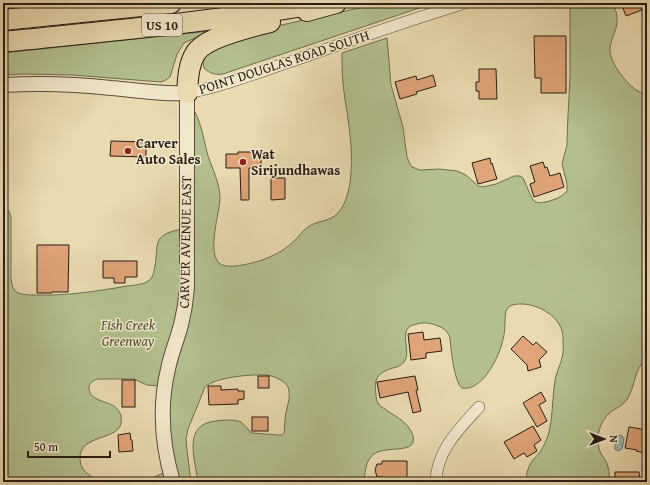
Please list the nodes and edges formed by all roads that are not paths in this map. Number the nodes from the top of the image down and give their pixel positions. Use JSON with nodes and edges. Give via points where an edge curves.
{"nodes":[{"id":1,"x":171,"y":3,"type":"edge"},
{"id":2,"x":320,"y":3,"type":"edge"},
{"id":3,"x":336,"y":3,"type":"edge"},
{"id":4,"x":466,"y":3,"type":"edge"},
{"id":5,"x":3,"y":20,"type":"edge"},
{"id":6,"x":3,"y":42,"type":"edge"},
{"id":7,"x":3,"y":85,"type":"edge"},
{"id":8,"x":187,"y":93,"type":"junction"},
{"id":9,"x":479,"y":407,"type":"dead end"},
{"id":10,"x":173,"y":482,"type":"edge"},
{"id":11,"x":436,"y":482,"type":"edge"}],
"edges":[{"from":1,"to":5,"type":"highway","number":"US 10"},
{"from":2,"to":6,"type":"highway","number":"US 10","via":[[212,20]]},
{"from":3,"to":8,"type":"highway","via":[[253,26],[204,44],[192,59]]},
{"from":4,"to":8,"type":"street","name":"POINT DOUGLAS ROAD SOUTH","via":[[238,79]]},
{"from":7,"to":8,"type":"street","name":"POINT DOUGLAS ROAD SOUTH","via":[[66,85],[170,94]]},
{"from":8,"to":10,"type":"street","name":"CARVER AVENUE EAST","via":[[187,292],[182,324],[164,390],[162,427]]},
{"from":9,"to":11,"type":"street","via":[[448,444],[438,466]]}]}
